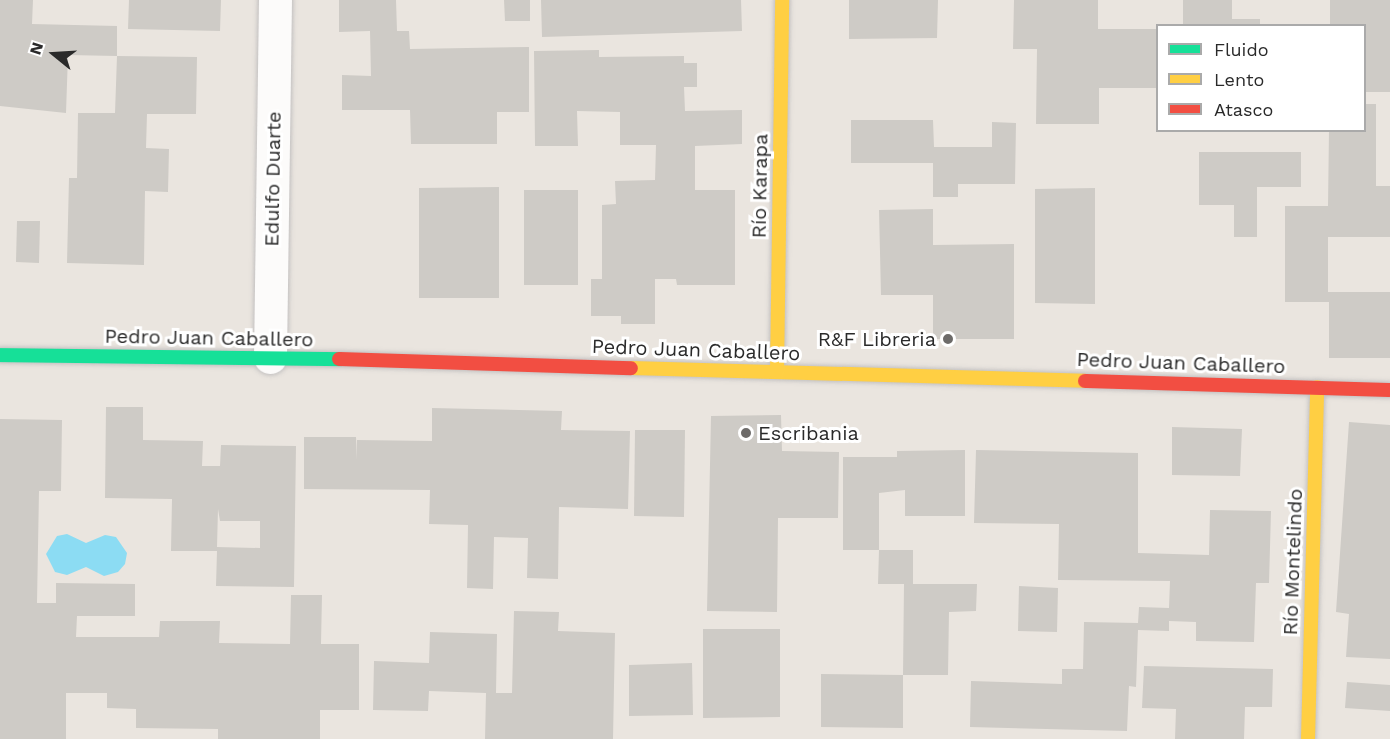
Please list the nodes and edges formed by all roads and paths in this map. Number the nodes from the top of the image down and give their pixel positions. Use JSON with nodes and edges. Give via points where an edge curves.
{"nodes":[{"id":1,"x":276,"y":0,"type":"edge"},
{"id":2,"x":782,"y":0,"type":"edge"},
{"id":3,"x":0,"y":355,"type":"edge"},
{"id":4,"x":270,"y":357,"type":"junction"},
{"id":5,"x":777,"y":372,"type":"junction"},
{"id":6,"x":1317,"y":387,"type":"junction"},
{"id":7,"x":1390,"y":390,"type":"edge"},
{"id":8,"x":1308,"y":739,"type":"edge"}],
"edges":[{"from":1,"to":4,"type":"street","name":"Edulfo Duarte"},
{"from":2,"to":5,"type":"street","name":"Río Karapa"},
{"from":3,"to":4,"type":"street","name":"Pedro Juan Caballero"},
{"from":4,"to":5,"type":"street","name":"Pedro Juan Caballero"},
{"from":5,"to":6,"type":"street","name":"Pedro Juan Caballero"},
{"from":6,"to":7,"type":"street","name":"Pedro Juan Caballero"},
{"from":6,"to":8,"type":"street","name":"Río Montelindo"}]}
